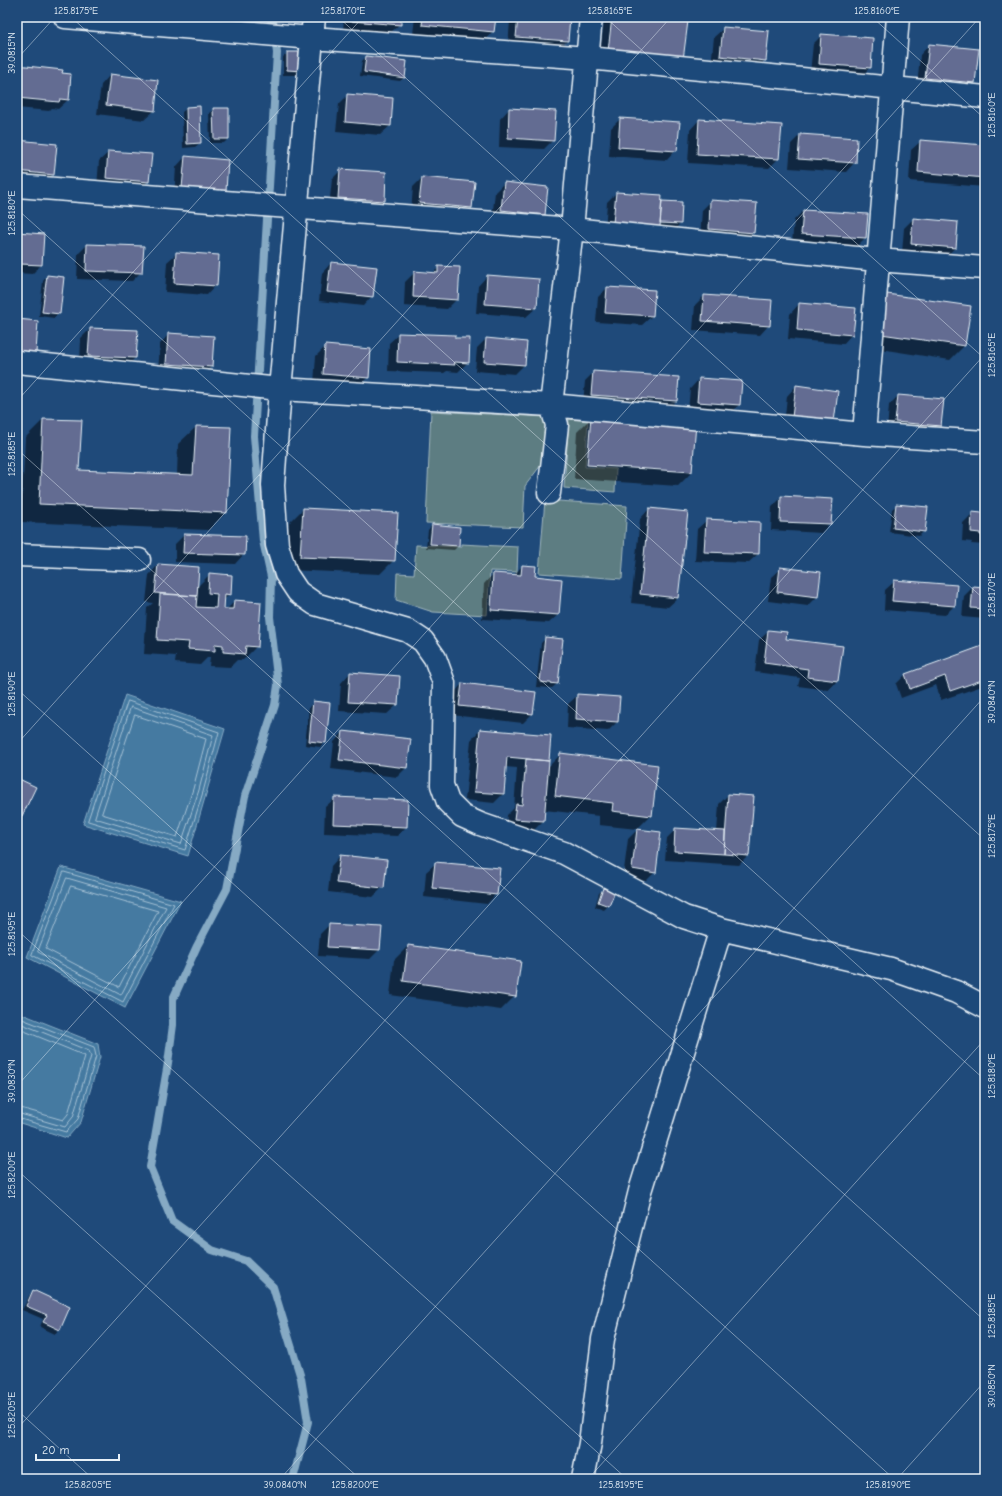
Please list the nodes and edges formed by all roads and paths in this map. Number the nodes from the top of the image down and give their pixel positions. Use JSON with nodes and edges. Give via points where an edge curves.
{"nodes":[{"id":1,"x":65,"y":17,"type":"edge"},
{"id":2,"x":591,"y":17,"type":"edge"},
{"id":3,"x":898,"y":17,"type":"edge"},
{"id":4,"x":313,"y":27,"type":"edge"},
{"id":5,"x":588,"y":58,"type":"junction"},
{"id":6,"x":892,"y":88,"type":"junction"},
{"id":7,"x":985,"y":97,"type":"edge"},
{"id":8,"x":17,"y":186,"type":"edge"},
{"id":9,"x":288,"y":207,"type":"junction"},
{"id":10,"x":572,"y":229,"type":"junction"},
{"id":11,"x":877,"y":260,"type":"junction"},
{"id":12,"x":985,"y":268,"type":"edge"},
{"id":13,"x":17,"y":362,"type":"edge"},
{"id":14,"x":265,"y":387,"type":"junction"},
{"id":15,"x":551,"y":405,"type":"junction"},
{"id":16,"x":864,"y":434,"type":"junction"},
{"id":17,"x":985,"y":442,"type":"edge"},
{"id":18,"x":549,"y":493,"type":"dead end"},
{"id":19,"x":17,"y":555,"type":"edge"},
{"id":20,"x":139,"y":560,"type":"dead end"},
{"id":21,"x":721,"y":929,"type":"junction"},
{"id":22,"x":985,"y":1007,"type":"edge"},
{"id":23,"x":583,"y":1479,"type":"edge"}],
"edges":[{"from":1,"to":4,"type":"street","via":[[278,35]]},
{"from":2,"to":5,"type":"street"},
{"from":3,"to":6,"type":"street"},
{"from":4,"to":5,"type":"street"},
{"from":4,"to":9,"type":"street"},
{"from":5,"to":6,"type":"street"},
{"from":5,"to":10,"type":"street"},
{"from":6,"to":7,"type":"street"},
{"from":6,"to":11,"type":"street"},
{"from":8,"to":9,"type":"street"},
{"from":9,"to":10,"type":"street"},
{"from":9,"to":14,"type":"street"},
{"from":10,"to":11,"type":"street"},
{"from":10,"to":15,"type":"street"},
{"from":11,"to":12,"type":"street"},
{"from":11,"to":16,"type":"street"},
{"from":13,"to":14,"type":"street"},
{"from":14,"to":15,"type":"street"},
{"from":14,"to":21,"type":"street","via":[[276,545],[286,574],[298,592],[315,604],[408,631],[423,641],[435,658],[444,684],[442,785],[448,802],[462,816],[564,853],[684,917]]},
{"from":15,"to":16,"type":"street"},
{"from":15,"to":18,"type":"street","via":[[557,425]]},
{"from":16,"to":17,"type":"street"},
{"from":19,"to":20,"type":"street"},
{"from":21,"to":22,"type":"street","via":[[891,969],[956,992]]},
{"from":21,"to":23,"type":"street","via":[[640,1191],[603,1339]]}]}
